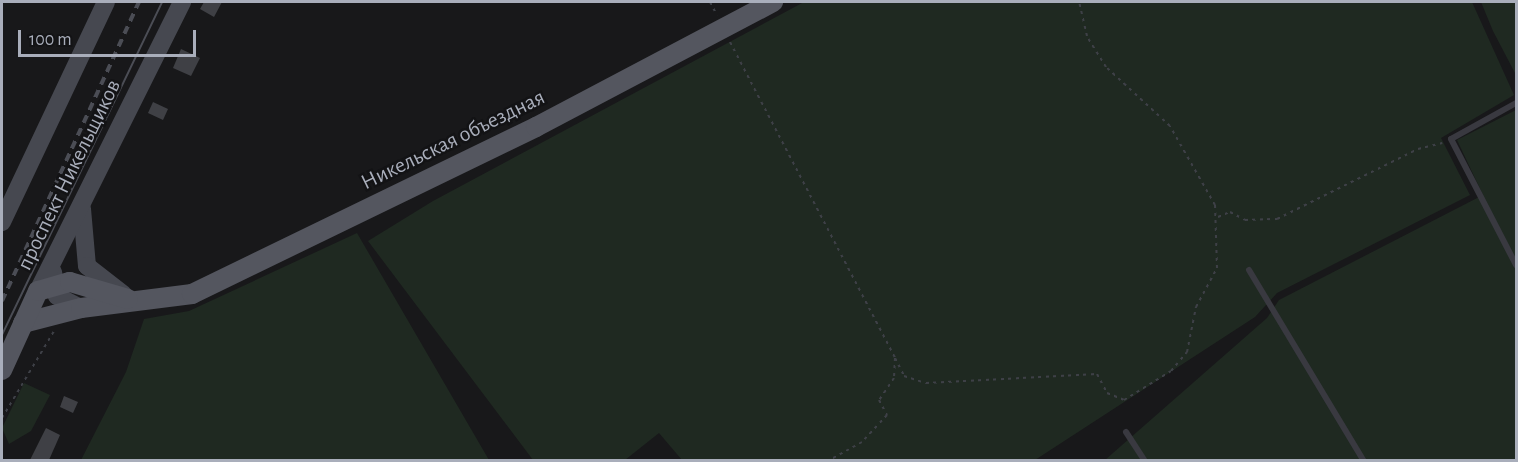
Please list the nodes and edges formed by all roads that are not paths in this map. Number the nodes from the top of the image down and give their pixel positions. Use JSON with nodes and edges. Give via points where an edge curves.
{"nodes":[{"id":1,"x":106,"y":2,"type":"edge"},
{"id":2,"x":182,"y":2,"type":"edge"},
{"id":3,"x":773,"y":2,"type":"edge"},
{"id":4,"x":1516,"y":103,"type":"edge"},
{"id":5,"x":83,"y":201,"type":"junction"},
{"id":6,"x":2,"y":222,"type":"edge"},
{"id":7,"x":1516,"y":265,"type":"edge"},
{"id":8,"x":1249,"y":270,"type":"dead end"},
{"id":9,"x":46,"y":288,"type":"junction"},
{"id":10,"x":140,"y":301,"type":"junction"},
{"id":11,"x":81,"y":308,"type":"junction"},
{"id":12,"x":23,"y":323,"type":"junction"},
{"id":13,"x":2,"y":370,"type":"edge"},
{"id":14,"x":1126,"y":432,"type":"dead end"},
{"id":15,"x":1144,"y":460,"type":"edge"},
{"id":16,"x":1363,"y":460,"type":"edge"}],
"edges":[{"from":1,"to":6,"type":"main road"},
{"from":2,"to":5,"type":"main road","name":"проспект Никельщиков"},
{"from":3,"to":10,"type":"main road","name":"Никельская объездная","via":[[536,127],[192,294]]},
{"from":4,"to":7,"type":"lane","via":[[1451,139]]},
{"from":5,"to":9,"type":"main road","name":"проспект Никельщиков","via":[[55,258]]},
{"from":5,"to":10,"type":"main road","via":[[82,253],[87,266]]},
{"from":8,"to":16,"type":"lane"},
{"from":9,"to":10,"type":"main road","via":[[70,282]]},
{"from":9,"to":11,"type":"main road","via":[[65,304]]},
{"from":9,"to":12,"type":"main road","name":"проспект Никельщиков"},
{"from":10,"to":11,"type":"main road","name":"Никельская объездная"},
{"from":11,"to":12,"type":"main road","name":"Никельская объездная"},
{"from":12,"to":13,"type":"main road","name":"проспект Никельщиков"},
{"from":14,"to":15,"type":"lane"}]}
